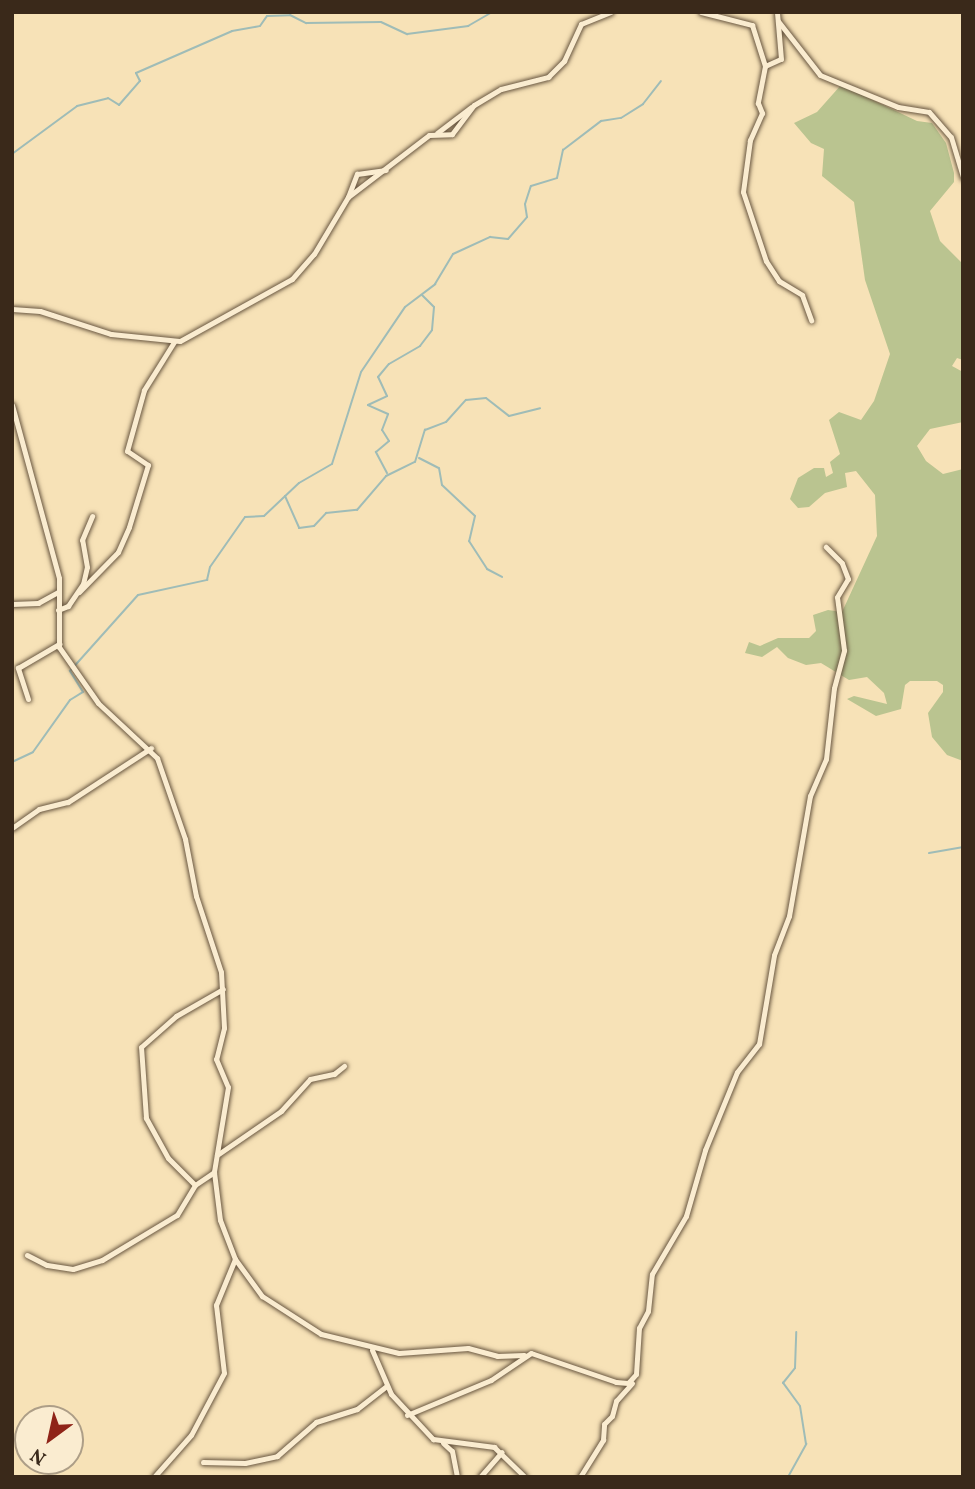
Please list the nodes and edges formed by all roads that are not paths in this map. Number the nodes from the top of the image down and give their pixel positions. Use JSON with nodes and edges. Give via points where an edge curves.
{"nodes":[{"id":1,"x":611,"y":12,"type":"edge"},
{"id":2,"x":701,"y":12,"type":"edge"},
{"id":3,"x":777,"y":12,"type":"edge"},
{"id":4,"x":778,"y":21,"type":"junction"},
{"id":5,"x":765,"y":66,"type":"junction"},
{"id":6,"x":386,"y":170,"type":"junction"},
{"id":7,"x":963,"y":177,"type":"edge"},
{"id":8,"x":348,"y":197,"type":"junction"},
{"id":9,"x":12,"y":309,"type":"edge"},
{"id":10,"x":811,"y":320,"type":"dead end"},
{"id":11,"x":174,"y":342,"type":"junction"},
{"id":12,"x":12,"y":405,"type":"edge"},
{"id":13,"x":92,"y":516,"type":"dead end"},
{"id":14,"x":826,"y":547,"type":"dead end"},
{"id":15,"x":58,"y":592,"type":"junction"},
{"id":16,"x":79,"y":592,"type":"junction"},
{"id":17,"x":12,"y":604,"type":"edge"},
{"id":18,"x":58,"y":610,"type":"junction"},
{"id":19,"x":59,"y":644,"type":"junction"},
{"id":20,"x":27,"y":699,"type":"dead end"},
{"id":21,"x":151,"y":748,"type":"junction"},
{"id":22,"x":12,"y":828,"type":"edge"},
{"id":23,"x":223,"y":989,"type":"junction"},
{"id":24,"x":344,"y":1066,"type":"dead end"},
{"id":25,"x":217,"y":1155,"type":"junction"},
{"id":26,"x":214,"y":1172,"type":"junction"},
{"id":27,"x":195,"y":1185,"type":"junction"},
{"id":28,"x":27,"y":1255,"type":"dead end"},
{"id":29,"x":235,"y":1259,"type":"junction"},
{"id":30,"x":372,"y":1350,"type":"junction"},
{"id":31,"x":524,"y":1355,"type":"junction"},
{"id":32,"x":633,"y":1380,"type":"junction"},
{"id":33,"x":386,"y":1386,"type":"junction"},
{"id":34,"x":407,"y":1415,"type":"junction"},
{"id":35,"x":442,"y":1443,"type":"junction"},
{"id":36,"x":502,"y":1452,"type":"junction"},
{"id":37,"x":203,"y":1462,"type":"dead end"},
{"id":38,"x":154,"y":1477,"type":"edge"},
{"id":39,"x":457,"y":1477,"type":"edge"},
{"id":40,"x":480,"y":1477,"type":"edge"},
{"id":41,"x":525,"y":1477,"type":"edge"},
{"id":42,"x":580,"y":1477,"type":"edge"}],
"edges":[{"from":1,"to":6,"type":"street","via":[[581,24],[564,61],[548,77],[508,85],[474,106],[452,134],[437,133],[413,146]]},
{"from":2,"to":5,"type":"street","via":[[752,25]]},
{"from":3,"to":4,"type":"street"},
{"from":4,"to":5,"type":"street","via":[[781,59]]},
{"from":4,"to":7,"type":"street","via":[[824,78],[856,86],[898,107],[929,112],[951,137]]},
{"from":5,"to":10,"type":"street","via":[[758,103],[762,113],[750,140],[743,192],[766,261],[779,281],[802,295]]},
{"from":6,"to":8,"type":"street"},
{"from":6,"to":8,"type":"street","via":[[357,174]]},
{"from":8,"to":11,"type":"street","via":[[314,254],[292,279]]},
{"from":9,"to":11,"type":"street","via":[[40,311],[111,334]]},
{"from":11,"to":16,"type":"street","via":[[144,390],[127,451],[148,463],[129,527],[118,552]]},
{"from":12,"to":15,"type":"street","via":[[60,578]]},
{"from":13,"to":16,"type":"street","via":[[82,540],[87,567]]},
{"from":14,"to":32,"type":"street","via":[[842,563],[848,579],[841,588],[836,612],[844,650],[834,688],[826,760],[810,796],[789,916],[774,955],[764,1030],[754,1054],[737,1072],[705,1150],[686,1216],[652,1274]]},
{"from":15,"to":17,"type":"street","via":[[38,603]]},
{"from":15,"to":18,"type":"street"},
{"from":16,"to":18,"type":"street"},
{"from":18,"to":19,"type":"street"},
{"from":19,"to":20,"type":"street","via":[[18,668]]},
{"from":19,"to":21,"type":"street","via":[[98,703]]},
{"from":21,"to":22,"type":"street","via":[[68,802],[39,809]]},
{"from":21,"to":23,"type":"street","via":[[185,839]]},
{"from":23,"to":25,"type":"street","via":[[224,1028],[216,1059],[229,1087]]},
{"from":23,"to":27,"type":"street","via":[[176,1016],[141,1047],[146,1118],[168,1158]]},
{"from":24,"to":25,"type":"street","via":[[300,1086],[281,1111]]},
{"from":25,"to":26,"type":"street"},
{"from":26,"to":27,"type":"street"},
{"from":26,"to":29,"type":"street","via":[[219,1220]]},
{"from":27,"to":28,"type":"street","via":[[177,1215],[102,1260],[73,1269],[47,1265]]},
{"from":29,"to":30,"type":"street","via":[[251,1284],[280,1311],[321,1334],[350,1339]]},
{"from":29,"to":38,"type":"street","via":[[216,1305],[224,1373],[191,1435]]},
{"from":30,"to":31,"type":"street","via":[[399,1353],[468,1348],[498,1356]]},
{"from":30,"to":33,"type":"street"},
{"from":31,"to":32,"type":"street","via":[[547,1357],[617,1382]]},
{"from":31,"to":34,"type":"street","via":[[491,1380]]},
{"from":32,"to":42,"type":"street","via":[[616,1401],[604,1424],[603,1440]]},
{"from":33,"to":34,"type":"street"},
{"from":33,"to":37,"type":"street","via":[[357,1409],[316,1422],[277,1456]]},
{"from":34,"to":35,"type":"street"},
{"from":35,"to":36,"type":"street","via":[[481,1444]]},
{"from":35,"to":39,"type":"street","via":[[452,1451]]},
{"from":36,"to":40,"type":"street"},
{"from":36,"to":41,"type":"street"}]}
